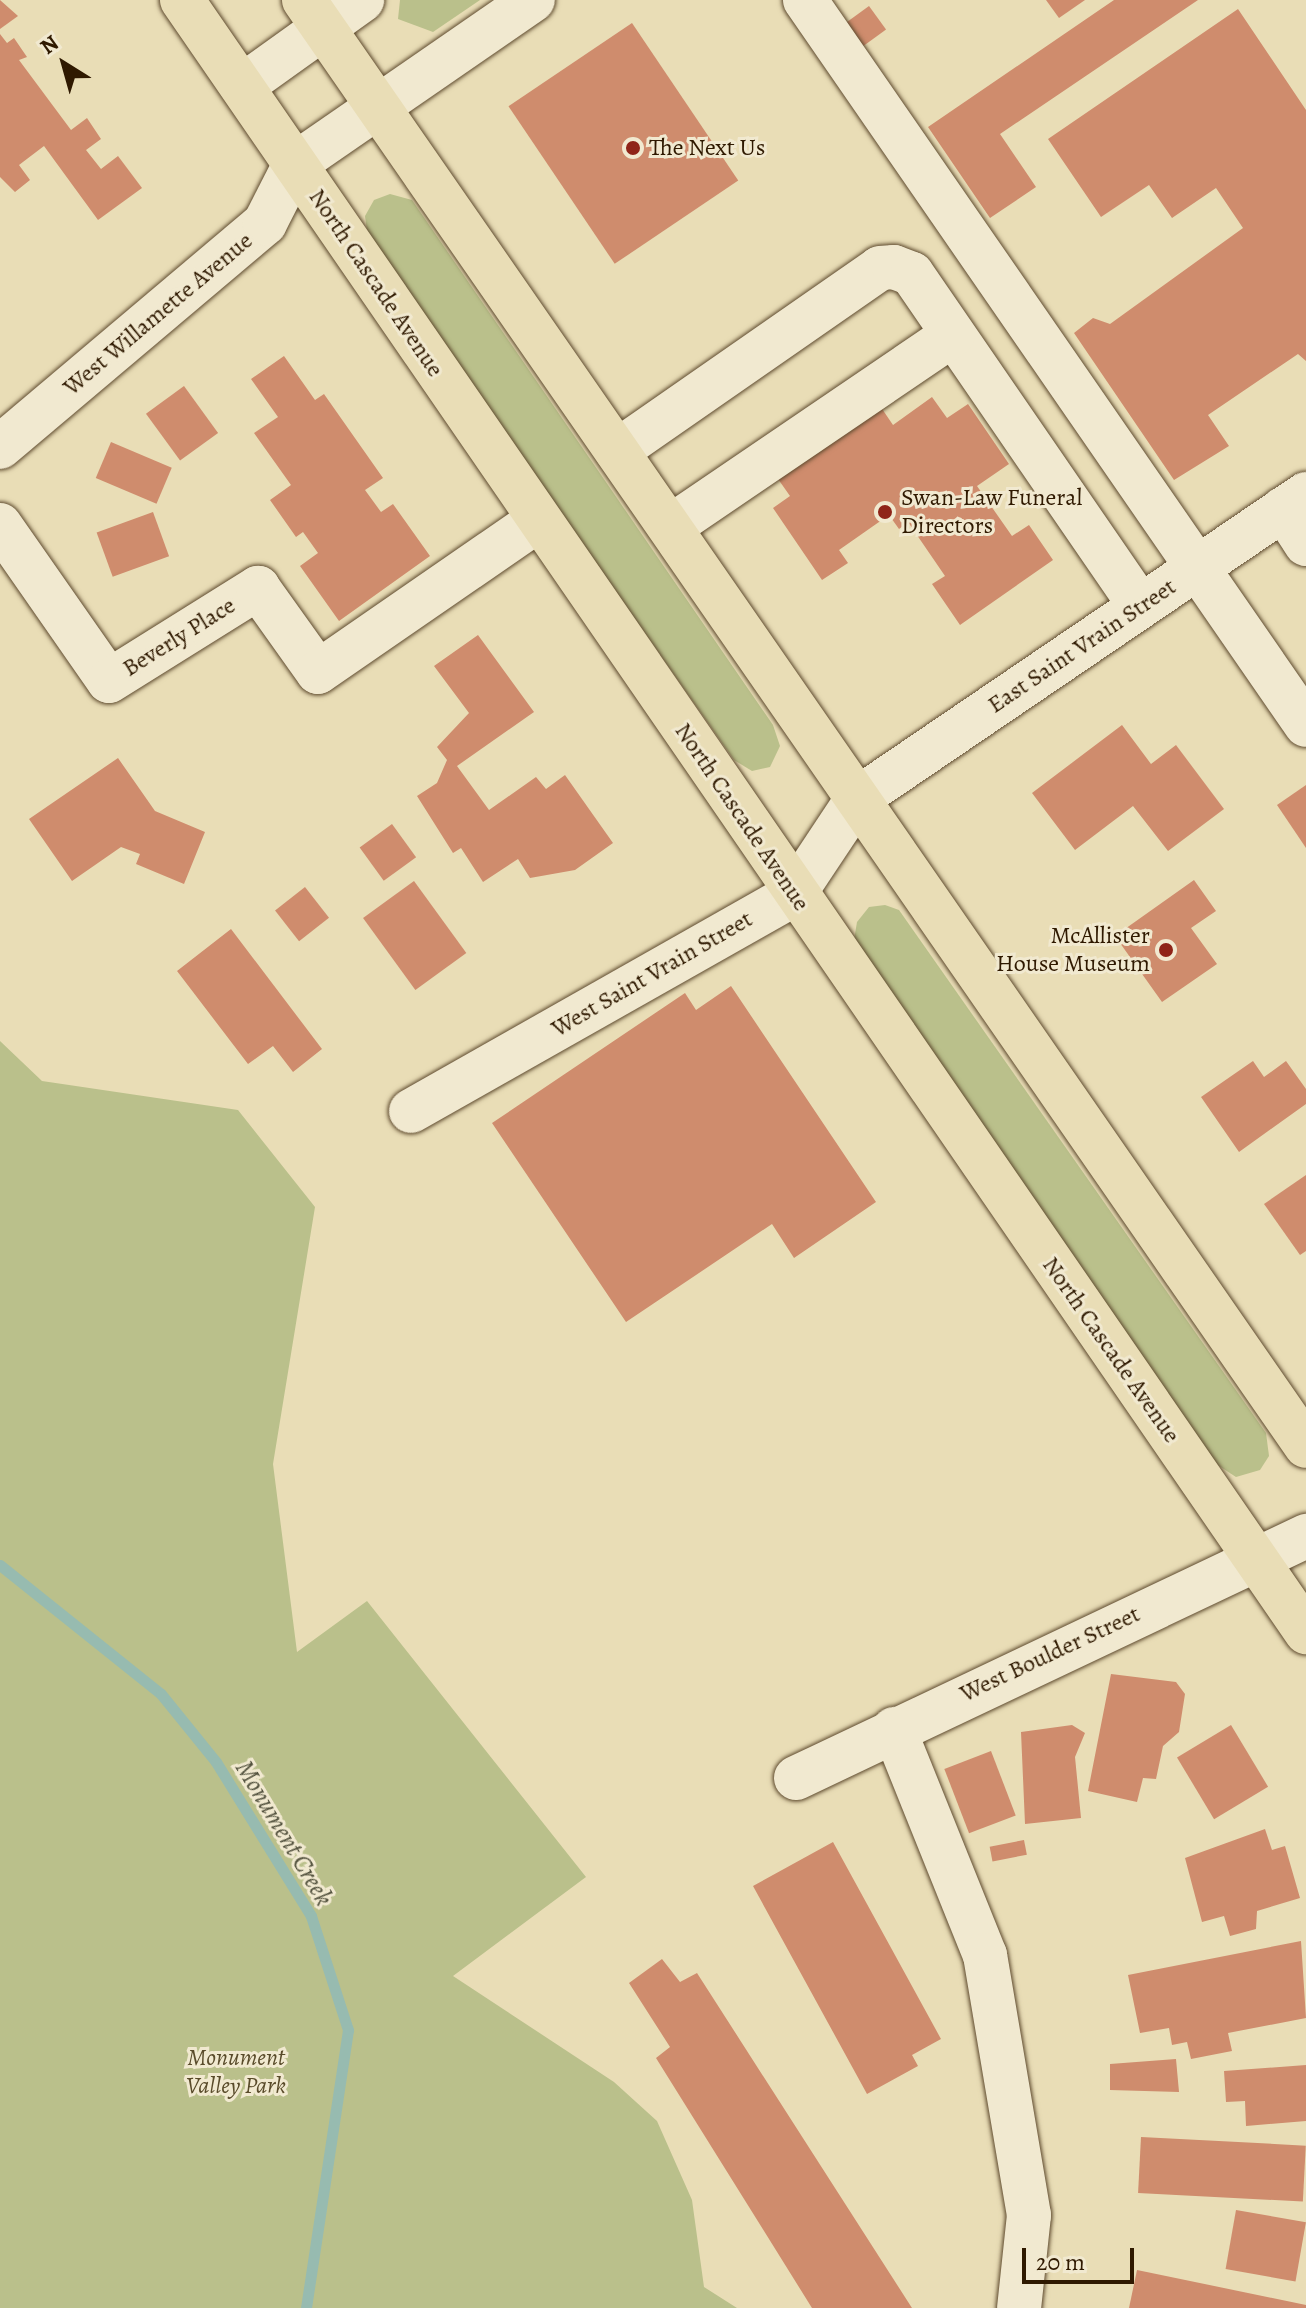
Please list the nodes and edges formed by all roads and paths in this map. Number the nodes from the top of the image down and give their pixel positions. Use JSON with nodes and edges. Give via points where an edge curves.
{"nodes":[{"id":1,"x":182,"y":0,"type":"edge"},
{"id":2,"x":362,"y":0,"type":"edge"},
{"id":3,"x":533,"y":0,"type":"edge"},
{"id":4,"x":805,"y":0,"type":"edge"},
{"id":5,"x":313,"y":14,"type":"edge"},
{"id":6,"x":242,"y":86,"type":"junction"},
{"id":7,"x":378,"y":104,"type":"junction"},
{"id":8,"x":295,"y":164,"type":"junction"},
{"id":9,"x":953,"y":335,"type":"junction"},
{"id":10,"x":2,"y":441,"type":"edge"},
{"id":11,"x":617,"y":451,"type":"junction"},
{"id":12,"x":1298,"y":516,"type":"edge"},
{"id":13,"x":538,"y":520,"type":"junction"},
{"id":14,"x":0,"y":525,"type":"edge"},
{"id":15,"x":670,"y":527,"type":"junction"},
{"id":16,"x":1197,"y":568,"type":"junction"},
{"id":17,"x":1140,"y":606,"type":"junction"},
{"id":18,"x":1306,"y":725,"type":"edge"},
{"id":19,"x":857,"y":799,"type":"junction"},
{"id":20,"x":794,"y":894,"type":"junction"},
{"id":21,"x":411,"y":1111,"type":"dead end"},
{"id":22,"x":1306,"y":1446,"type":"edge"},
{"id":23,"x":1306,"y":1536,"type":"edge"},
{"id":24,"x":1257,"y":1560,"type":"junction"},
{"id":25,"x":1306,"y":1632,"type":"edge"},
{"id":26,"x":894,"y":1729,"type":"junction"},
{"id":27,"x":796,"y":1778,"type":"dead end"},
{"id":28,"x":1019,"y":2308,"type":"edge"}],
"edges":[{"from":1,"to":6,"type":"main road","name":"North Cascade Avenue"},
{"from":2,"to":5,"type":"street"},
{"from":3,"to":7,"type":"street"},
{"from":4,"to":16,"type":"street"},
{"from":5,"to":6,"type":"street"},
{"from":5,"to":7,"type":"main road"},
{"from":6,"to":8,"type":"main road","name":"North Cascade Avenue"},
{"from":7,"to":8,"type":"street"},
{"from":7,"to":11,"type":"main road"},
{"from":8,"to":10,"type":"street","name":"West Willamette Avenue","via":[[265,223]]},
{"from":8,"to":13,"type":"main road","name":"North Cascade Avenue"},
{"from":9,"to":11,"type":"street","via":[[912,274],[880,268]]},
{"from":9,"to":15,"type":"street"},
{"from":9,"to":17,"type":"street"},
{"from":11,"to":15,"type":"main road"},
{"from":12,"to":16,"type":"street","name":"East Saint Vrain Street"},
{"from":13,"to":14,"type":"street","name":"Beverly Place","via":[[318,672],[258,588],[109,681]]},
{"from":13,"to":20,"type":"main road","name":"North Cascade Avenue"},
{"from":15,"to":19,"type":"main road"},
{"from":16,"to":17,"type":"street","name":"East Saint Vrain Street"},
{"from":16,"to":18,"type":"street"},
{"from":17,"to":19,"type":"street","name":"East Saint Vrain Street"},
{"from":19,"to":20,"type":"street","name":"West Saint Vrain Street"},
{"from":19,"to":22,"type":"main road"},
{"from":20,"to":21,"type":"street","name":"West Saint Vrain Street"},
{"from":20,"to":24,"type":"main road","name":"North Cascade Avenue"},
{"from":23,"to":24,"type":"street","name":"West Boulder Street"},
{"from":24,"to":25,"type":"main road","name":"North Cascade Avenue"},
{"from":24,"to":26,"type":"street","name":"West Boulder Street"},
{"from":26,"to":27,"type":"street","name":"West Boulder Street"},
{"from":26,"to":28,"type":"street","via":[[985,1955],[1029,2215]]}]}
